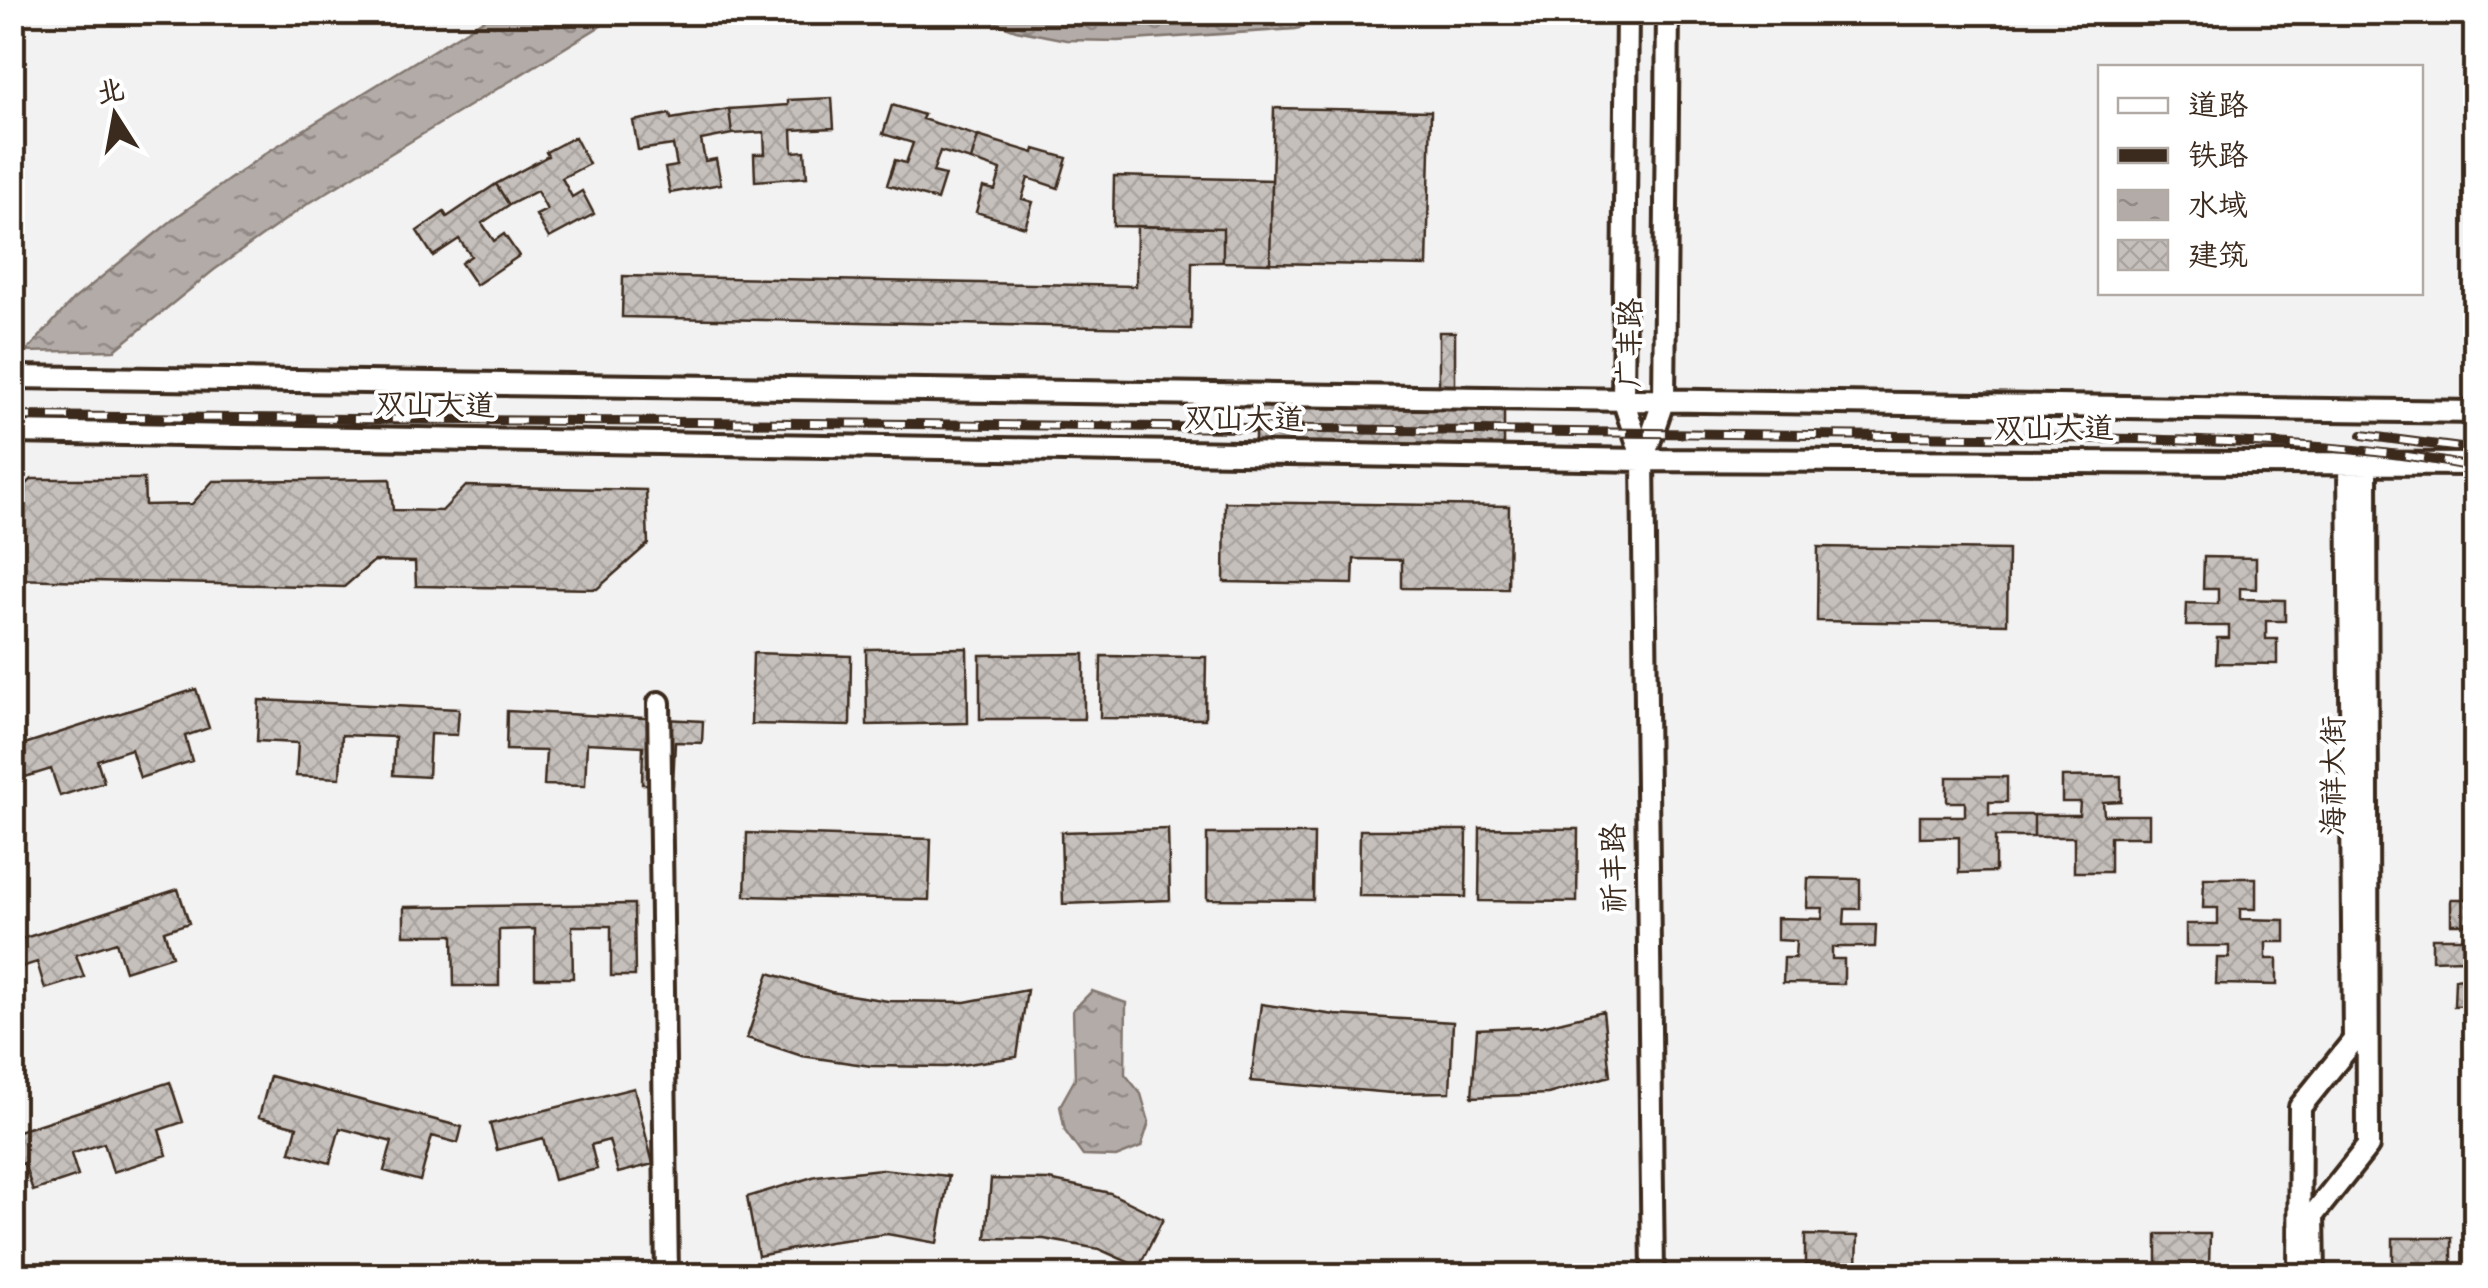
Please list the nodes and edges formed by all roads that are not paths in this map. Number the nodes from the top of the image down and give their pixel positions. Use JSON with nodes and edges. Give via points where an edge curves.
{"nodes":[{"id":1,"x":1627,"y":12,"type":"edge"},
{"id":2,"x":1668,"y":12,"type":"edge"},
{"id":3,"x":12,"y":377,"type":"edge"},
{"id":4,"x":1623,"y":399,"type":"junction"},
{"id":5,"x":1664,"y":400,"type":"junction"},
{"id":6,"x":2476,"y":412,"type":"edge"},
{"id":7,"x":12,"y":432,"type":"edge"},
{"id":8,"x":1643,"y":460,"type":"junction"},
{"id":9,"x":2357,"y":463,"type":"junction"},
{"id":10,"x":2476,"y":464,"type":"edge"},
{"id":11,"x":659,"y":704,"type":"dead end"},
{"id":12,"x":2329,"y":1071,"type":"junction"},
{"id":13,"x":2368,"y":1089,"type":"junction"},
{"id":14,"x":2300,"y":1159,"type":"junction"},
{"id":15,"x":2344,"y":1176,"type":"junction"},
{"id":16,"x":667,"y":1276,"type":"edge"},
{"id":17,"x":1654,"y":1276,"type":"edge"},
{"id":18,"x":2299,"y":1276,"type":"edge"},
{"id":19,"x":2314,"y":1276,"type":"edge"}],
"edges":[{"from":1,"to":4,"type":"street","name":"广丰路"},
{"from":2,"to":5,"type":"street","name":"广丰路"},
{"from":3,"to":4,"type":"street","name":"双山大道"},
{"from":4,"to":5,"type":"street","name":"双山大道"},
{"from":4,"to":8,"type":"street","name":"广丰路"},
{"from":5,"to":6,"type":"street","name":"双山大道"},
{"from":5,"to":8,"type":"street","name":"广丰路"},
{"from":7,"to":8,"type":"street","name":"双山大道"},
{"from":8,"to":9,"type":"street","name":"双山大道"},
{"from":8,"to":17,"type":"street","name":"祈丰路"},
{"from":9,"to":10,"type":"street","name":"双山大道"},
{"from":9,"to":12,"type":"street","name":"海祥大街","via":[[2354,1040]]},
{"from":9,"to":13,"type":"street","name":"海祥大街"},
{"from":11,"to":16,"type":"street"},
{"from":12,"to":13,"type":"street","via":[[2349,1070]]},
{"from":12,"to":14,"type":"street","name":"海祥大街","via":[[2300,1106]]},
{"from":13,"to":15,"type":"street","name":"海祥大街","via":[[2368,1146]]},
{"from":14,"to":15,"type":"street","via":[[2318,1176]]},
{"from":14,"to":18,"type":"street","name":"海祥大街"},
{"from":15,"to":19,"type":"street","name":"海祥大街","via":[[2313,1214]]}]}
